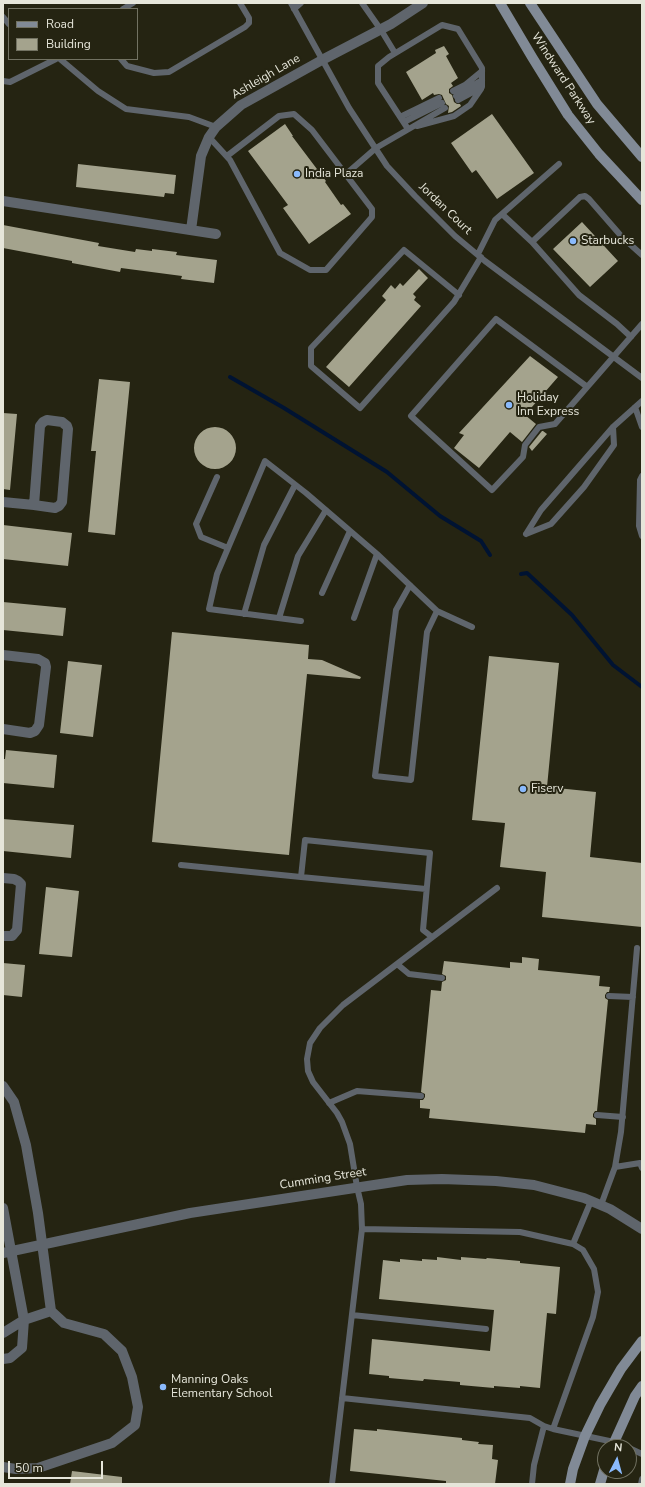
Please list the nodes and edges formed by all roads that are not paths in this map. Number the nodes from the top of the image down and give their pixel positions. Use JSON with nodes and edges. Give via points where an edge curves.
{"nodes":[{"id":1,"x":240,"y":3,"type":"edge"},
{"id":2,"x":291,"y":3,"type":"edge"},
{"id":3,"x":301,"y":3,"type":"edge"},
{"id":4,"x":362,"y":3,"type":"edge"},
{"id":5,"x":423,"y":3,"type":"edge"},
{"id":6,"x":500,"y":3,"type":"edge"},
{"id":7,"x":530,"y":3,"type":"edge"},
{"id":8,"x":294,"y":9,"type":"junction"},
{"id":9,"x":381,"y":30,"type":"junction"},
{"id":10,"x":395,"y":53,"type":"junction"},
{"id":11,"x":54,"y":60,"type":"edge"},
{"id":12,"x":61,"y":60,"type":"edge"},
{"id":13,"x":122,"y":60,"type":"edge"},
{"id":14,"x":322,"y":60,"type":"junction"},
{"id":15,"x":482,"y":71,"type":"junction"},
{"id":16,"x":3,"y":81,"type":"edge"},
{"id":17,"x":482,"y":84,"type":"junction"},
{"id":18,"x":402,"y":120,"type":"junction"},
{"id":19,"x":216,"y":127,"type":"junction"},
{"id":20,"x":408,"y":129,"type":"junction"},
{"id":21,"x":209,"y":137,"type":"junction"},
{"id":22,"x":376,"y":148,"type":"junction"},
{"id":23,"x":227,"y":156,"type":"junction"},
{"id":24,"x":642,"y":157,"type":"edge"},
{"id":25,"x":559,"y":164,"type":"dead end"},
{"id":26,"x":346,"y":174,"type":"junction"},
{"id":27,"x":642,"y":200,"type":"edge"},
{"id":28,"x":3,"y":201,"type":"edge"},
{"id":29,"x":502,"y":214,"type":"junction"},
{"id":30,"x":191,"y":230,"type":"junction"},
{"id":31,"x":216,"y":234,"type":"dead end"},
{"id":32,"x":532,"y":242,"type":"junction"},
{"id":33,"x":479,"y":256,"type":"junction"},
{"id":34,"x":642,"y":256,"type":"edge"},
{"id":35,"x":459,"y":295,"type":"junction"},
{"id":36,"x":642,"y":324,"type":"edge"},
{"id":37,"x":630,"y":337,"type":"junction"},
{"id":38,"x":613,"y":357,"type":"junction"},
{"id":39,"x":642,"y":378,"type":"edge"},
{"id":40,"x":586,"y":386,"type":"junction"},
{"id":41,"x":642,"y":401,"type":"edge"},
{"id":42,"x":635,"y":407,"type":"junction"},
{"id":43,"x":613,"y":427,"type":"junction"},
{"id":44,"x":642,"y":427,"type":"edge"},
{"id":45,"x":642,"y":476,"type":"edge"},
{"id":46,"x":217,"y":477,"type":"dead end"},
{"id":47,"x":295,"y":485,"type":"junction"},
{"id":48,"x":3,"y":502,"type":"edge"},
{"id":49,"x":34,"y":505,"type":"junction"},
{"id":50,"x":326,"y":510,"type":"junction"},
{"id":51,"x":350,"y":531,"type":"junction"},
{"id":52,"x":642,"y":536,"type":"edge"},
{"id":53,"x":228,"y":548,"type":"junction"},
{"id":54,"x":377,"y":554,"type":"junction"},
{"id":55,"x":410,"y":585,"type":"junction"},
{"id":56,"x":322,"y":593,"type":"dead end"},
{"id":57,"x":437,"y":611,"type":"junction"},
{"id":58,"x":244,"y":614,"type":"junction"},
{"id":59,"x":279,"y":618,"type":"junction"},
{"id":60,"x":354,"y":618,"type":"dead end"},
{"id":61,"x":301,"y":622,"type":"dead end"},
{"id":62,"x":472,"y":627,"type":"dead end"},
{"id":63,"x":3,"y":655,"type":"edge"},
{"id":64,"x":3,"y":729,"type":"edge"},
{"id":65,"x":181,"y":865,"type":"dead end"},
{"id":66,"x":301,"y":877,"type":"junction"},
{"id":67,"x":3,"y":878,"type":"edge"},
{"id":68,"x":497,"y":888,"type":"dead end"},
{"id":69,"x":426,"y":889,"type":"junction"},
{"id":70,"x":3,"y":936,"type":"edge"},
{"id":71,"x":432,"y":937,"type":"junction"},
{"id":72,"x":637,"y":948,"type":"dead end"},
{"id":73,"x":397,"y":964,"type":"junction"},
{"id":74,"x":442,"y":978,"type":"dead end"},
{"id":75,"x":609,"y":996,"type":"dead end"},
{"id":76,"x":633,"y":998,"type":"junction"},
{"id":77,"x":3,"y":1086,"type":"edge"},
{"id":78,"x":421,"y":1096,"type":"dead end"},
{"id":79,"x":329,"y":1103,"type":"junction"},
{"id":80,"x":597,"y":1115,"type":"dead end"},
{"id":81,"x":622,"y":1118,"type":"junction"},
{"id":82,"x":615,"y":1167,"type":"junction"},
{"id":83,"x":642,"y":1168,"type":"edge"},
{"id":84,"x":357,"y":1187,"type":"junction"},
{"id":85,"x":596,"y":1203,"type":"junction"},
{"id":86,"x":3,"y":1208,"type":"edge"},
{"id":87,"x":362,"y":1229,"type":"junction"},
{"id":88,"x":642,"y":1229,"type":"edge"},
{"id":89,"x":42,"y":1244,"type":"junction"},
{"id":90,"x":573,"y":1244,"type":"junction"},
{"id":91,"x":7,"y":1252,"type":"edge"},
{"id":92,"x":52,"y":1311,"type":"junction"},
{"id":93,"x":352,"y":1315,"type":"junction"},
{"id":94,"x":24,"y":1320,"type":"junction"},
{"id":95,"x":486,"y":1329,"type":"dead end"},
{"id":96,"x":3,"y":1333,"type":"edge"},
{"id":97,"x":642,"y":1341,"type":"edge"},
{"id":98,"x":3,"y":1359,"type":"edge"},
{"id":99,"x":642,"y":1386,"type":"edge"},
{"id":100,"x":342,"y":1398,"type":"junction"},
{"id":101,"x":544,"y":1426,"type":"junction"},
{"id":102,"x":553,"y":1429,"type":"junction"},
{"id":103,"x":585,"y":1436,"type":"junction"},
{"id":104,"x":597,"y":1439,"type":"edge"},
{"id":105,"x":615,"y":1439,"type":"edge"},
{"id":106,"x":3,"y":1468,"type":"edge"},
{"id":107,"x":642,"y":1479,"type":"edge"},
{"id":108,"x":332,"y":1484,"type":"edge"},
{"id":109,"x":532,"y":1484,"type":"edge"},
{"id":110,"x":570,"y":1484,"type":"edge"},
{"id":111,"x":641,"y":1484,"type":"edge"}],
"edges":[{"from":1,"to":13,"type":"lane","via":[[248,18],[245,26],[169,72],[154,73],[126,66]]},
{"from":2,"to":8,"type":"lane","name":"Jordan Court"},
{"from":3,"to":8,"type":"lane"},
{"from":4,"to":9,"type":"lane"},
{"from":5,"to":9,"type":"street","name":"Ashleigh Lane"},
{"from":6,"to":27,"type":"main road","name":"Windward Parkway","via":[[568,115],[599,154]]},
{"from":7,"to":24,"type":"main road","name":"Windward Parkway","via":[[597,104]]},
{"from":8,"to":14,"type":"lane","name":"Jordan Court"},
{"from":9,"to":10,"type":"lane"},
{"from":9,"to":14,"type":"street","name":"Ashleigh Lane"},
{"from":10,"to":15,"type":"lane","via":[[442,25],[458,29]]},
{"from":10,"to":18,"type":"lane","via":[[378,66],[378,83]]},
{"from":11,"to":16,"type":"lane","via":[[10,82]]},
{"from":12,"to":19,"type":"lane","via":[[98,91],[126,109],[189,117]]},
{"from":14,"to":19,"type":"street","name":"Ashleigh Lane","via":[[241,105]]},
{"from":14,"to":22,"type":"lane","name":"Jordan Court","via":[[349,108]]},
{"from":15,"to":17,"type":"lane"},
{"from":15,"to":17,"type":"lane","via":[[455,96]]},
{"from":17,"to":20,"type":"lane","via":[[470,105],[454,116]]},
{"from":18,"to":20,"type":"lane"},
{"from":18,"to":20,"type":"lane","via":[[442,103]]},
{"from":19,"to":21,"type":"street","name":"Ashleigh Lane"},
{"from":20,"to":22,"type":"lane"},
{"from":21,"to":23,"type":"lane"},
{"from":21,"to":30,"type":"street","name":"Ashleigh Lane","via":[[201,156]]},
{"from":22,"to":26,"type":"lane"},
{"from":22,"to":33,"type":"lane","name":"Jordan Court","via":[[387,166],[415,196]]},
{"from":23,"to":26,"type":"lane","via":[[278,116],[294,114],[312,130]]},
{"from":23,"to":26,"type":"lane","via":[[280,253],[310,270],[326,270],[372,217],[372,209]]},
{"from":25,"to":29,"type":"lane"},
{"from":28,"to":30,"type":"street"},
{"from":29,"to":32,"type":"lane"},
{"from":29,"to":33,"type":"lane","via":[[495,220]]},
{"from":30,"to":31,"type":"street"},
{"from":32,"to":34,"type":"lane","via":[[580,197],[585,196]]},
{"from":32,"to":37,"type":"lane","via":[[579,295]]},
{"from":33,"to":35,"type":"lane"},
{"from":33,"to":38,"type":"lane","name":"Jordan Court"},
{"from":35,"to":35,"type":"lane","via":[[360,408],[311,366],[311,348],[404,250]]},
{"from":36,"to":37,"type":"lane"},
{"from":37,"to":38,"type":"lane"},
{"from":38,"to":39,"type":"lane","name":"Jordan Court"},
{"from":38,"to":40,"type":"lane"},
{"from":40,"to":40,"type":"lane","via":[[555,424],[539,427],[526,445],[523,457],[492,490],[410,416],[496,319]]},
{"from":41,"to":42,"type":"lane"},
{"from":42,"to":43,"type":"lane"},
{"from":42,"to":44,"type":"lane"},
{"from":43,"to":43,"type":"lane","via":[[541,510],[526,534],[551,524],[584,487],[614,444]]},
{"from":45,"to":52,"type":"lane","via":[[639,526]]},
{"from":46,"to":53,"type":"lane","via":[[196,524],[201,537]]},
{"from":47,"to":50,"type":"lane"},
{"from":47,"to":53,"type":"lane","via":[[265,461]]},
{"from":47,"to":58,"type":"lane","via":[[264,545]]},
{"from":48,"to":49,"type":"street"},
{"from":49,"to":49,"type":"street","via":[[40,426],[47,420],[62,422],[68,430],[62,502],[55,508]]},
{"from":50,"to":51,"type":"lane"},
{"from":50,"to":59,"type":"lane","via":[[298,556]]},
{"from":51,"to":54,"type":"lane"},
{"from":51,"to":56,"type":"lane"},
{"from":53,"to":58,"type":"lane","via":[[217,574],[209,609]]},
{"from":54,"to":55,"type":"lane"},
{"from":54,"to":60,"type":"lane"},
{"from":55,"to":57,"type":"lane"},
{"from":55,"to":57,"type":"lane","via":[[396,610],[375,776],[411,780],[427,632]]},
{"from":57,"to":62,"type":"lane"},
{"from":58,"to":59,"type":"lane"},
{"from":59,"to":61,"type":"lane"},
{"from":63,"to":64,"type":"street","via":[[38,659],[46,667],[39,725],[35,731],[30,733]]},
{"from":65,"to":66,"type":"lane"},
{"from":66,"to":69,"type":"lane"},
{"from":66,"to":69,"type":"lane","via":[[305,840],[430,853]]},
{"from":67,"to":70,"type":"street","via":[[14,879],[20,884],[17,930],[12,936]]},
{"from":68,"to":71,"type":"lane"},
{"from":69,"to":71,"type":"lane","via":[[423,930]]},
{"from":71,"to":73,"type":"lane"},
{"from":72,"to":76,"type":"lane"},
{"from":73,"to":74,"type":"lane","via":[[409,974]]},
{"from":73,"to":79,"type":"lane","via":[[343,1005],[324,1023],[310,1042],[307,1054],[308,1070],[313,1082]]},
{"from":75,"to":76,"type":"lane"},
{"from":76,"to":81,"type":"lane"},
{"from":77,"to":89,"type":"street","via":[[14,1102],[26,1145]]},
{"from":78,"to":79,"type":"lane","via":[[357,1091]]},
{"from":79,"to":84,"type":"lane","via":[[346,1132]]},
{"from":80,"to":81,"type":"lane"},
{"from":81,"to":82,"type":"lane"},
{"from":82,"to":83,"type":"lane","via":[[640,1163]]},
{"from":82,"to":85,"type":"lane"},
{"from":84,"to":85,"type":"street","name":"Cumming Street","via":[[442,1178],[496,1181],[562,1191]]},
{"from":84,"to":87,"type":"lane"},
{"from":84,"to":89,"type":"street","name":"Cumming Street","via":[[190,1213]]},
{"from":85,"to":88,"type":"street","name":"Cumming Street"},
{"from":85,"to":90,"type":"lane"},
{"from":86,"to":91,"type":"street"},
{"from":87,"to":90,"type":"lane","via":[[520,1232]]},
{"from":87,"to":93,"type":"lane"},
{"from":89,"to":91,"type":"street","name":"Cumming Street"},
{"from":89,"to":92,"type":"street"},
{"from":90,"to":102,"type":"lane","via":[[583,1250],[594,1269],[598,1292],[593,1317]]},
{"from":91,"to":94,"type":"street"},
{"from":92,"to":94,"type":"street"},
{"from":92,"to":106,"type":"street","via":[[64,1323],[104,1334],[122,1350],[132,1376],[137,1400],[135,1425],[112,1443],[38,1468]]},
{"from":93,"to":95,"type":"lane"},
{"from":93,"to":100,"type":"lane"},
{"from":94,"to":96,"type":"street"},
{"from":94,"to":98,"type":"street","via":[[22,1348],[10,1358]]},
{"from":97,"to":103,"type":"main road","via":[[621,1369]]},
{"from":99,"to":105,"type":"main road"},
{"from":100,"to":101,"type":"lane","via":[[530,1418]]},
{"from":100,"to":108,"type":"lane"},
{"from":101,"to":102,"type":"lane"},
{"from":101,"to":109,"type":"lane"},
{"from":102,"to":103,"type":"lane"},
{"from":103,"to":104,"type":"lane"},
{"from":103,"to":110,"type":"main road","via":[[572,1469]]},
{"from":107,"to":111,"type":"lane"}]}
